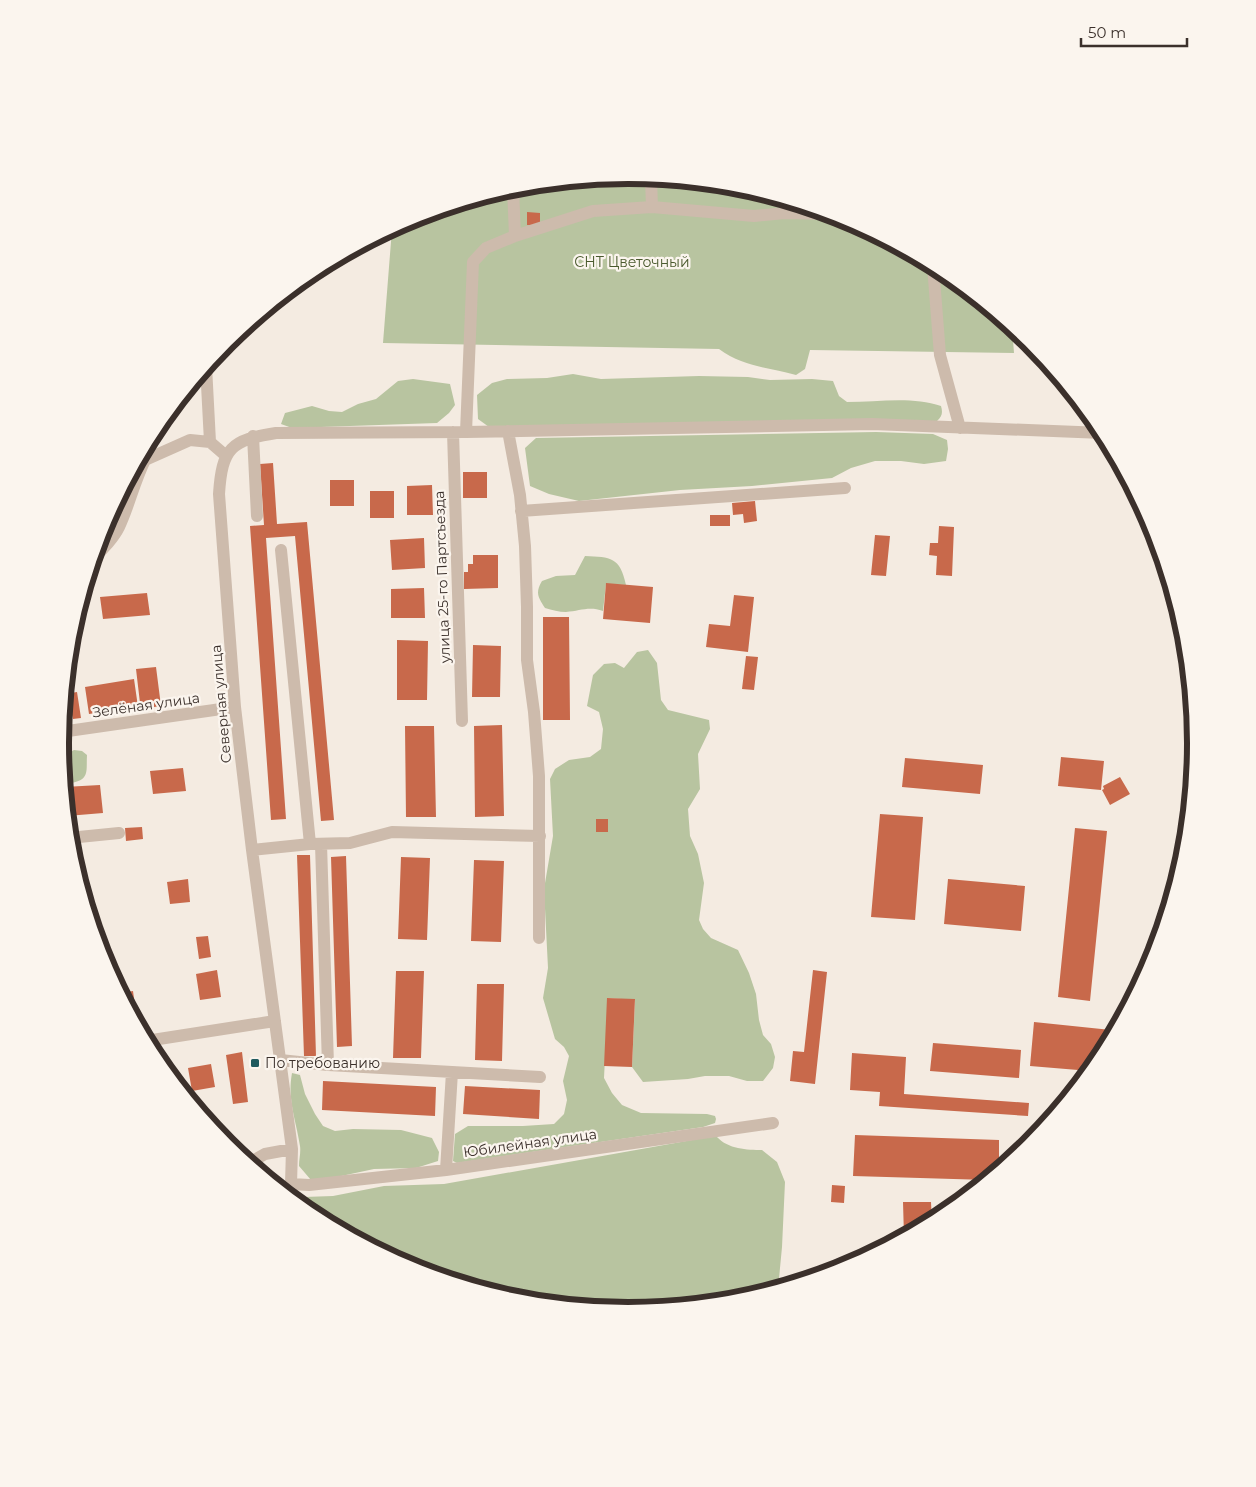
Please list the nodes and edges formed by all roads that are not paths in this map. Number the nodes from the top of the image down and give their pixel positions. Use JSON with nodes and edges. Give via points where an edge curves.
{"nodes":[{"id":1,"x":651,"y":185,"type":"edge"},
{"id":2,"x":514,"y":196,"type":"edge"},
{"id":3,"x":652,"y":207,"type":"junction"},
{"id":4,"x":790,"y":208,"type":"edge"},
{"id":5,"x":515,"y":236,"type":"junction"},
{"id":6,"x":934,"y":276,"type":"edge"},
{"id":7,"x":207,"y":377,"type":"edge"},
{"id":8,"x":960,"y":428,"type":"junction"},
{"id":9,"x":508,"y":431,"type":"junction"},
{"id":10,"x":453,"y":432,"type":"junction"},
{"id":11,"x":466,"y":432,"type":"junction"},
{"id":12,"x":1093,"y":433,"type":"edge"},
{"id":13,"x":253,"y":436,"type":"junction"},
{"id":14,"x":210,"y":442,"type":"junction"},
{"id":15,"x":226,"y":455,"type":"junction"},
{"id":16,"x":148,"y":458,"type":"edge"},
{"id":17,"x":137,"y":477,"type":"edge"},
{"id":18,"x":845,"y":488,"type":"dead end"},
{"id":19,"x":521,"y":511,"type":"junction"},
{"id":20,"x":257,"y":516,"type":"dead end"},
{"id":21,"x":105,"y":546,"type":"edge"},
{"id":22,"x":281,"y":550,"type":"dead end"},
{"id":23,"x":235,"y":707,"type":"junction"},
{"id":24,"x":462,"y":721,"type":"dead end"},
{"id":25,"x":69,"y":731,"type":"edge"},
{"id":26,"x":119,"y":833,"type":"dead end"},
{"id":27,"x":540,"y":836,"type":"junction"},
{"id":28,"x":77,"y":837,"type":"edge"},
{"id":29,"x":315,"y":844,"type":"junction"},
{"id":30,"x":252,"y":850,"type":"junction"},
{"id":31,"x":539,"y":938,"type":"dead end"},
{"id":32,"x":274,"y":1021,"type":"junction"},
{"id":33,"x":154,"y":1040,"type":"edge"},
{"id":34,"x":280,"y":1060,"type":"junction"},
{"id":35,"x":328,"y":1065,"type":"junction"},
{"id":36,"x":452,"y":1072,"type":"junction"},
{"id":37,"x":540,"y":1077,"type":"dead end"},
{"id":38,"x":773,"y":1123,"type":"dead end"},
{"id":39,"x":292,"y":1149,"type":"junction"},
{"id":40,"x":254,"y":1160,"type":"edge"},
{"id":41,"x":446,"y":1170,"type":"junction"},
{"id":42,"x":289,"y":1188,"type":"edge"},
{"id":43,"x":291,"y":1189,"type":"edge"}],
"edges":[{"from":1,"to":3,"type":"street"},
{"from":2,"to":5,"type":"street"},
{"from":3,"to":4,"type":"street","via":[[754,216]]},
{"from":3,"to":5,"type":"street","via":[[593,211]]},
{"from":5,"to":11,"type":"street","via":[[486,248],[473,262]]},
{"from":6,"to":8,"type":"street","via":[[940,355]]},
{"from":7,"to":14,"type":"street"},
{"from":8,"to":9,"type":"street","via":[[872,424]]},
{"from":8,"to":12,"type":"street"},
{"from":9,"to":11,"type":"street"},
{"from":9,"to":19,"type":"street"},
{"from":10,"to":11,"type":"street"},
{"from":10,"to":13,"type":"street","via":[[276,433]]},
{"from":10,"to":24,"type":"street","name":"улица 25-го Партсъезда"},
{"from":13,"to":15,"type":"street","via":[[238,443]]},
{"from":13,"to":20,"type":"street"},
{"from":14,"to":15,"type":"street"},
{"from":14,"to":16,"type":"street","via":[[190,440]]},
{"from":15,"to":23,"type":"street","name":"Северная улица","via":[[220,474],[219,494]]},
{"from":17,"to":21,"type":"street","via":[[119,527]]},
{"from":18,"to":19,"type":"street"},
{"from":19,"to":27,"type":"street","via":[[527,607],[526,660],[534,712]]},
{"from":22,"to":29,"type":"street"},
{"from":23,"to":25,"type":"street","name":"Зелёная улица"},
{"from":23,"to":30,"type":"street","name":"Северная улица"},
{"from":26,"to":28,"type":"street"},
{"from":27,"to":29,"type":"street","via":[[392,832],[350,843]]},
{"from":27,"to":31,"type":"street"},
{"from":29,"to":30,"type":"street"},
{"from":29,"to":35,"type":"street"},
{"from":30,"to":32,"type":"street","name":"Северная улица"},
{"from":32,"to":33,"type":"street"},
{"from":32,"to":34,"type":"street","name":"Северная улица"},
{"from":34,"to":35,"type":"street"},
{"from":34,"to":39,"type":"street","name":"Северная улица"},
{"from":35,"to":36,"type":"street"},
{"from":36,"to":37,"type":"street"},
{"from":36,"to":41,"type":"street"},
{"from":38,"to":41,"type":"street","name":"Юбилейная улица"},
{"from":39,"to":40,"type":"street","via":[[265,1154]]},
{"from":39,"to":42,"type":"street","name":"Северная улица"},
{"from":41,"to":43,"type":"street","name":"Юбилейная улица"}]}
